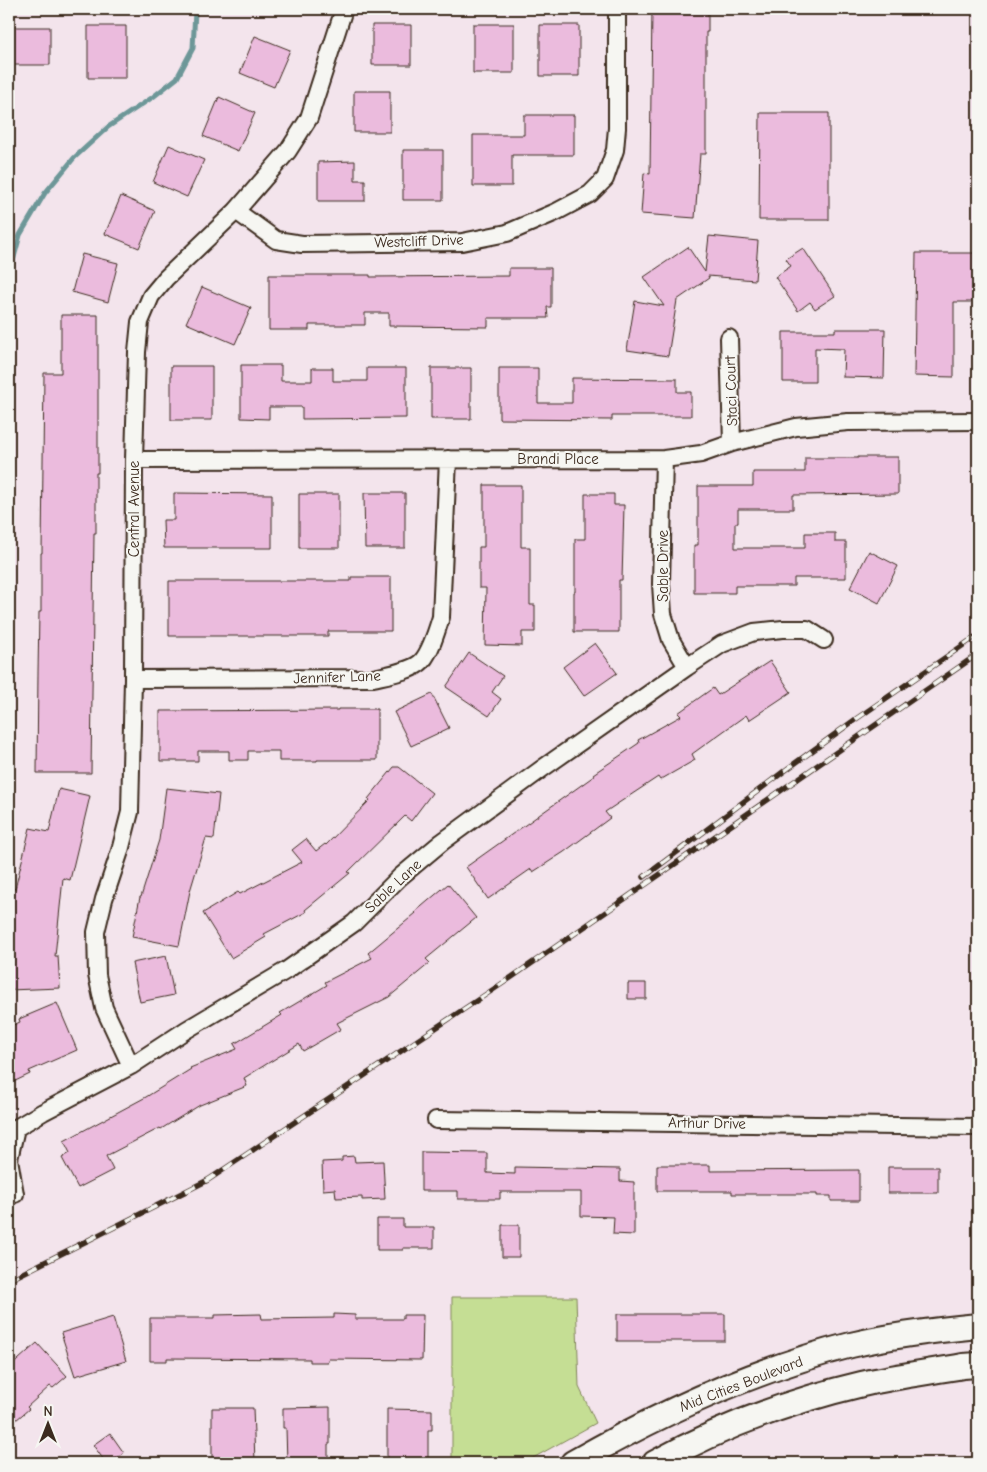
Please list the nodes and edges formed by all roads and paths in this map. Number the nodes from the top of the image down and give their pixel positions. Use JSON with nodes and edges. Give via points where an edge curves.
{"nodes":[{"id":1,"x":344,"y":9,"type":"edge"},
{"id":2,"x":617,"y":9,"type":"edge"},
{"id":3,"x":236,"y":211,"type":"junction"},
{"id":4,"x":729,"y":338,"type":"dead end"},
{"id":5,"x":978,"y":421,"type":"edge"},
{"id":6,"x":732,"y":443,"type":"junction"},
{"id":7,"x":448,"y":459,"type":"junction"},
{"id":8,"x":664,"y":459,"type":"junction"},
{"id":9,"x":134,"y":460,"type":"junction"},
{"id":10,"x":824,"y":640,"type":"dead end"},
{"id":11,"x":687,"y":666,"type":"junction"},
{"id":12,"x":133,"y":679,"type":"junction"},
{"id":13,"x":132,"y":1066,"type":"junction"},
{"id":14,"x":436,"y":1120,"type":"dead end"},
{"id":15,"x":978,"y":1127,"type":"edge"},
{"id":16,"x":14,"y":1194,"type":"dead end"},
{"id":17,"x":978,"y":1326,"type":"edge"},
{"id":18,"x":978,"y":1365,"type":"edge"},
{"id":19,"x":573,"y":1463,"type":"edge"},
{"id":20,"x":655,"y":1463,"type":"edge"}],
"edges":[{"from":1,"to":3,"type":"street","name":"Central Avenue","via":[[309,118],[288,151]]},
{"from":2,"to":3,"type":"street","name":"Westcliff Drive","via":[[615,150],[605,179],[590,194],[507,233],[462,242],[302,244],[276,240]]},
{"from":3,"to":9,"type":"street","name":"Central Avenue","via":[[166,278],[151,296],[140,322]]},
{"from":4,"to":6,"type":"street","name":"Staci Court"},
{"from":5,"to":6,"type":"street","name":"Brandi Place","via":[[848,422],[796,427]]},
{"from":6,"to":8,"type":"street","name":"Brandi Place","via":[[701,454]]},
{"from":7,"to":8,"type":"street","name":"Brandi Place"},
{"from":7,"to":9,"type":"street","name":"Brandi Place"},
{"from":7,"to":12,"type":"street","name":"Jennifer Lane","via":[[440,617],[422,662],[404,671],[373,678]]},
{"from":8,"to":11,"type":"street","name":"Sable Drive","via":[[663,614],[671,640]]},
{"from":9,"to":12,"type":"street","name":"Central Avenue"},
{"from":10,"to":11,"type":"street","name":"Sable Lane","via":[[807,629],[754,632],[722,644]]},
{"from":11,"to":13,"type":"street","name":"Sable Lane","via":[[442,842],[400,877],[354,923],[287,970]]},
{"from":12,"to":13,"type":"street","name":"Central Avenue","via":[[130,812],[96,932],[97,975],[104,1008]]},
{"from":13,"to":16,"type":"street","name":"Sable Lane","via":[[16,1128],[9,1159]]},
{"from":14,"to":15,"type":"street","name":"Arthur Drive"},
{"from":17,"to":19,"type":"main road","name":"Mid Cities Boulevard","via":[[931,1330],[852,1345],[772,1368],[698,1398]]},
{"from":18,"to":20,"type":"main road","via":[[862,1384],[793,1403],[733,1425]]}]}
